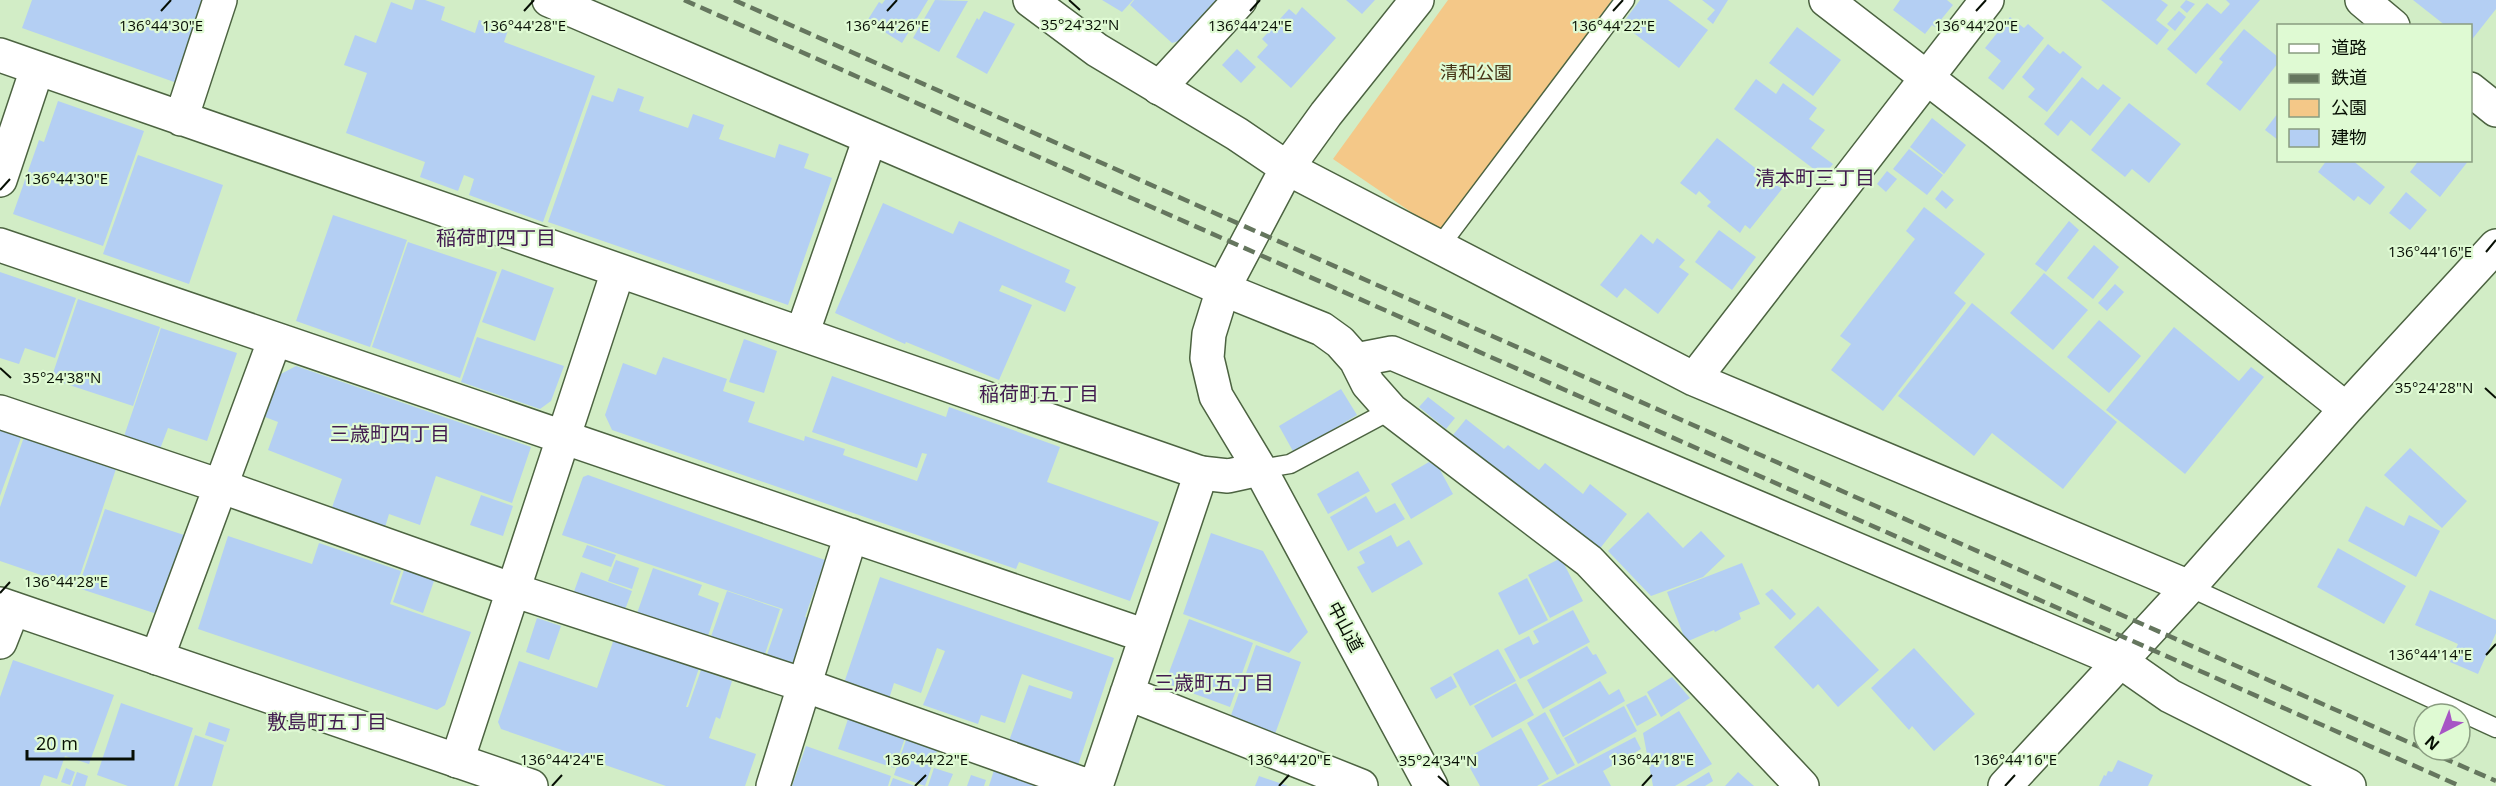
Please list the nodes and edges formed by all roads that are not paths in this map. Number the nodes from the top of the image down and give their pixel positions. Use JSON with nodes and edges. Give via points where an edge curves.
{"nodes":[{"id":1,"x":220,"y":0,"type":"edge"},
{"id":2,"x":549,"y":0,"type":"edge"},
{"id":3,"x":1030,"y":0,"type":"edge"},
{"id":4,"x":1240,"y":0,"type":"edge"},
{"id":5,"x":1417,"y":0,"type":"edge"},
{"id":6,"x":1625,"y":0,"type":"edge"},
{"id":7,"x":1826,"y":0,"type":"edge"},
{"id":8,"x":1987,"y":0,"type":"edge"},
{"id":9,"x":2362,"y":0,"type":"edge"},
{"id":10,"x":2391,"y":24,"type":"edge"},
{"id":11,"x":0,"y":55,"type":"edge"},
{"id":12,"x":37,"y":69,"type":"junction"},
{"id":13,"x":1928,"y":79,"type":"junction"},
{"id":14,"x":1159,"y":88,"type":"junction"},
{"id":15,"x":2472,"y":91,"type":"edge"},
{"id":16,"x":2496,"y":110,"type":"edge"},
{"id":17,"x":181,"y":119,"type":"junction"},
{"id":18,"x":870,"y":138,"type":"junction"},
{"id":19,"x":1287,"y":168,"type":"junction"},
{"id":20,"x":0,"y":180,"type":"edge"},
{"id":21,"x":0,"y":245,"type":"edge"},
{"id":22,"x":2496,"y":246,"type":"edge"},
{"id":23,"x":1439,"y":247,"type":"junction"},
{"id":24,"x":618,"y":271,"type":"junction"},
{"id":25,"x":1223,"y":289,"type":"junction"},
{"id":26,"x":802,"y":334,"type":"junction"},
{"id":27,"x":275,"y":339,"type":"junction"},
{"id":28,"x":1356,"y":360,"type":"junction"},
{"id":29,"x":1694,"y":379,"type":"junction"},
{"id":30,"x":2346,"y":409,"type":"junction"},
{"id":31,"x":1391,"y":410,"type":"junction"},
{"id":32,"x":0,"y":412,"type":"edge"},
{"id":33,"x":564,"y":437,"type":"junction"},
{"id":34,"x":1260,"y":469,"type":"junction"},
{"id":35,"x":1201,"y":473,"type":"junction"},
{"id":36,"x":220,"y":486,"type":"junction"},
{"id":37,"x":851,"y":535,"type":"junction"},
{"id":38,"x":2189,"y":586,"type":"junction"},
{"id":39,"x":513,"y":590,"type":"junction"},
{"id":40,"x":6,"y":607,"type":"edge"},
{"id":41,"x":1146,"y":636,"type":"junction"},
{"id":42,"x":0,"y":642,"type":"edge"},
{"id":43,"x":157,"y":658,"type":"junction"},
{"id":44,"x":2120,"y":661,"type":"junction"},
{"id":45,"x":804,"y":685,"type":"junction"},
{"id":46,"x":1127,"y":693,"type":"junction"},
{"id":47,"x":2496,"y":728,"type":"edge"},
{"id":48,"x":457,"y":761,"type":"junction"},
{"id":49,"x":1428,"y":785,"type":"edge"},
{"id":50,"x":531,"y":786,"type":"edge"},
{"id":51,"x":773,"y":786,"type":"edge"},
{"id":52,"x":1088,"y":786,"type":"edge"},
{"id":53,"x":1096,"y":786,"type":"edge"},
{"id":54,"x":1361,"y":786,"type":"edge"},
{"id":55,"x":1802,"y":786,"type":"edge"},
{"id":56,"x":2005,"y":786,"type":"edge"},
{"id":57,"x":2349,"y":786,"type":"edge"}],
"edges":[{"from":1,"to":17,"type":"street"},
{"from":2,"to":18,"type":"street"},
{"from":3,"to":14,"type":"street","via":[[1096,50]]},
{"from":4,"to":14,"type":"street"},
{"from":5,"to":19,"type":"street","name":"中山道"},
{"from":6,"to":23,"type":"lane"},
{"from":7,"to":13,"type":"street"},
{"from":8,"to":13,"type":"street"},
{"from":9,"to":10,"type":"street"},
{"from":11,"to":12,"type":"street"},
{"from":12,"to":17,"type":"street"},
{"from":12,"to":20,"type":"street"},
{"from":13,"to":29,"type":"street"},
{"from":13,"to":30,"type":"street"},
{"from":14,"to":19,"type":"street"},
{"from":15,"to":16,"type":"street"},
{"from":17,"to":24,"type":"street"},
{"from":18,"to":25,"type":"street"},
{"from":18,"to":26,"type":"street"},
{"from":19,"to":23,"type":"street"},
{"from":19,"to":25,"type":"street","name":"中山道"},
{"from":21,"to":27,"type":"street"},
{"from":22,"to":30,"type":"street"},
{"from":23,"to":29,"type":"street"},
{"from":24,"to":26,"type":"street"},
{"from":24,"to":33,"type":"street"},
{"from":25,"to":28,"type":"street","via":[[1322,329]]},
{"from":25,"to":34,"type":"street","name":"中山道","via":[[1209,333],[1207,358],[1216,396]]},
{"from":26,"to":35,"type":"street"},
{"from":27,"to":33,"type":"street"},
{"from":27,"to":36,"type":"street"},
{"from":28,"to":31,"type":"street","via":[[1368,384]]},
{"from":28,"to":44,"type":"street","via":[[1392,353]]},
{"from":29,"to":38,"type":"street"},
{"from":30,"to":38,"type":"street"},
{"from":31,"to":34,"type":"lane","via":[[1290,464]]},
{"from":31,"to":55,"type":"street","via":[[1589,561]]},
{"from":32,"to":36,"type":"street"},
{"from":33,"to":37,"type":"street"},
{"from":33,"to":39,"type":"street"},
{"from":34,"to":35,"type":"street","via":[[1228,477]]},
{"from":34,"to":49,"type":"street","name":"中山道"},
{"from":35,"to":41,"type":"street"},
{"from":36,"to":39,"type":"street"},
{"from":36,"to":43,"type":"street"},
{"from":37,"to":41,"type":"street"},
{"from":37,"to":45,"type":"street"},
{"from":38,"to":44,"type":"street"},
{"from":38,"to":47,"type":"lane"},
{"from":39,"to":45,"type":"street"},
{"from":39,"to":48,"type":"street"},
{"from":40,"to":42,"type":"street"},
{"from":40,"to":43,"type":"street"},
{"from":41,"to":46,"type":"street"},
{"from":43,"to":48,"type":"street"},
{"from":44,"to":56,"type":"street"},
{"from":44,"to":57,"type":"street","via":[[2170,696]]},
{"from":45,"to":51,"type":"street"},
{"from":45,"to":52,"type":"street"},
{"from":46,"to":53,"type":"street"},
{"from":46,"to":54,"type":"street"},
{"from":48,"to":50,"type":"street"}]}
